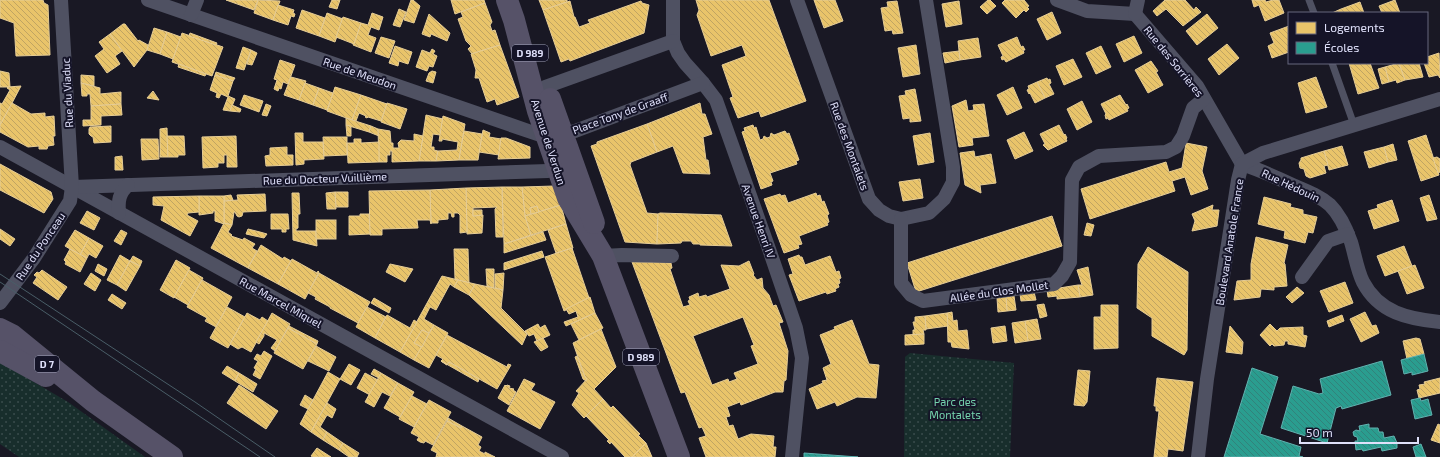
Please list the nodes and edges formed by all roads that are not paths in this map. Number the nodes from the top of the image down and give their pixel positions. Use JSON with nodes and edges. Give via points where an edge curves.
{"nodes":[{"id":1,"x":62,"y":0,"type":"edge"},
{"id":2,"x":148,"y":0,"type":"edge"},
{"id":3,"x":197,"y":0,"type":"edge"},
{"id":4,"x":673,"y":0,"type":"edge"},
{"id":5,"x":797,"y":0,"type":"edge"},
{"id":6,"x":926,"y":0,"type":"edge"},
{"id":7,"x":1056,"y":0,"type":"edge"},
{"id":8,"x":1138,"y":0,"type":"edge"},
{"id":9,"x":1309,"y":0,"type":"edge"},
{"id":10,"x":511,"y":10,"type":"edge"},
{"id":11,"x":1314,"y":12,"type":"edge"},
{"id":12,"x":1135,"y":14,"type":"junction"},
{"id":13,"x":192,"y":15,"type":"junction"},
{"id":14,"x":673,"y":41,"type":"junction"},
{"id":15,"x":1332,"y":64,"type":"edge"},
{"id":16,"x":703,"y":83,"type":"junction"},
{"id":17,"x":545,"y":87,"type":"junction"},
{"id":18,"x":1204,"y":99,"type":"junction"},
{"id":19,"x":1440,"y":99,"type":"edge"},
{"id":20,"x":539,"y":115,"type":"junction"},
{"id":21,"x":1354,"y":124,"type":"junction"},
{"id":22,"x":522,"y":129,"type":"junction"},
{"id":23,"x":0,"y":147,"type":"edge"},
{"id":24,"x":563,"y":154,"type":"junction"},
{"id":25,"x":1242,"y":164,"type":"junction"},
{"id":26,"x":128,"y":185,"type":"junction"},
{"id":27,"x":72,"y":187,"type":"junction"},
{"id":28,"x":119,"y":212,"type":"junction"},
{"id":29,"x":901,"y":219,"type":"junction"},
{"id":30,"x":1348,"y":234,"type":"junction"},
{"id":31,"x":603,"y":256,"type":"junction"},
{"id":32,"x":672,"y":256,"type":"dead end"},
{"id":33,"x":1302,"y":278,"type":"dead end"},
{"id":34,"x":0,"y":303,"type":"edge"},
{"id":35,"x":1440,"y":322,"type":"edge"},
{"id":36,"x":0,"y":329,"type":"edge"},
{"id":37,"x":0,"y":351,"type":"edge"},
{"id":38,"x":93,"y":401,"type":"junction"},
{"id":39,"x":172,"y":457,"type":"edge"},
{"id":40,"x":562,"y":457,"type":"edge"},
{"id":41,"x":679,"y":457,"type":"edge"},
{"id":42,"x":792,"y":457,"type":"edge"},
{"id":43,"x":1198,"y":457,"type":"edge"}],
"edges":[{"from":1,"to":27,"type":"street","name":"Rue du Viaduc"},
{"from":2,"to":13,"type":"street","name":"Rue de Meudon"},
{"from":3,"to":13,"type":"street"},
{"from":4,"to":14,"type":"street","name":"Avenue Henri IV"},
{"from":5,"to":29,"type":"street","name":"Rue des Montalets","via":[[869,199],[879,210]]},
{"from":6,"to":29,"type":"street","via":[[953,166],[953,182],[944,199],[929,213]]},
{"from":7,"to":12,"type":"street","via":[[1087,11]]},
{"from":8,"to":12,"type":"street"},
{"from":9,"to":11,"type":"lane"},
{"from":10,"to":17,"type":"main road","name":"Avenue de Verdun","number":"D 989"},
{"from":10,"to":20,"type":"main road","name":"Avenue de Verdun","number":"D 989"},
{"from":12,"to":18,"type":"street","name":"Rue des Sorrières","via":[[1197,86]]},
{"from":13,"to":22,"type":"street","name":"Rue de Meudon"},
{"from":14,"to":16,"type":"street","name":"Avenue Henri IV","via":[[685,63]]},
{"from":14,"to":17,"type":"street"},
{"from":15,"to":21,"type":"lane"},
{"from":16,"to":24,"type":"street","name":"Place Tony de Graaff"},
{"from":16,"to":42,"type":"street","name":"Avenue Henri IV","via":[[716,100],[796,328],[802,358]]},
{"from":17,"to":20,"type":"street"},
{"from":17,"to":24,"type":"main road","name":"Avenue de Verdun","number":"D 989"},
{"from":18,"to":25,"type":"street","name":"Rue des Sorrières"},
{"from":18,"to":29,"type":"street","name":"Allée du Clos Mollet","via":[[1192,108],[1183,136],[1176,146],[1166,152],[1100,156],[1079,167],[1072,180],[1070,262],[1054,284],[923,301],[911,295],[901,283]]},
{"from":19,"to":21,"type":"street","name":"Boulevard Anatole France"},
{"from":20,"to":22,"type":"street","via":[[534,122]]},
{"from":20,"to":24,"type":"main road","name":"Avenue de Verdun","number":"D 989"},
{"from":21,"to":25,"type":"street","name":"Boulevard Anatole France","via":[[1263,153]]},
{"from":22,"to":24,"type":"street","name":"Rue de Meudon","via":[[540,135]]},
{"from":23,"to":27,"type":"street","name":"Rue Marcel Miquel"},
{"from":24,"to":26,"type":"street","name":"Rue du Docteur Vuillième","via":[[552,171]]},
{"from":24,"to":31,"type":"main road","name":"Avenue de Verdun","number":"D 989","via":[[600,238]]},
{"from":25,"to":30,"type":"street","name":"Rue Hédouin","via":[[1314,194],[1330,205]]},
{"from":25,"to":43,"type":"street","name":"Boulevard Anatole France","via":[[1207,379]]},
{"from":26,"to":27,"type":"street","name":"Rue du Docteur Vuillième"},
{"from":26,"to":28,"type":"street","via":[[119,197]]},
{"from":27,"to":28,"type":"street","name":"Rue Marcel Miquel"},
{"from":27,"to":34,"type":"street","name":"Rue du Ponceau","via":[[70,201],[62,214],[34,258]]},
{"from":28,"to":40,"type":"street","name":"Rue Marcel Miquel"},
{"from":30,"to":33,"type":"street","via":[[1328,241]]},
{"from":30,"to":35,"type":"street","name":"Rue Hédouin","via":[[1363,281],[1379,303],[1389,311]]},
{"from":31,"to":32,"type":"street"},
{"from":31,"to":41,"type":"main road","name":"Avenue de Verdun","number":"D 989"},
{"from":36,"to":38,"type":"main road","number":"D 7"},
{"from":37,"to":38,"type":"main road","number":"D 7"},
{"from":38,"to":39,"type":"main road","number":"D 7"}]}
